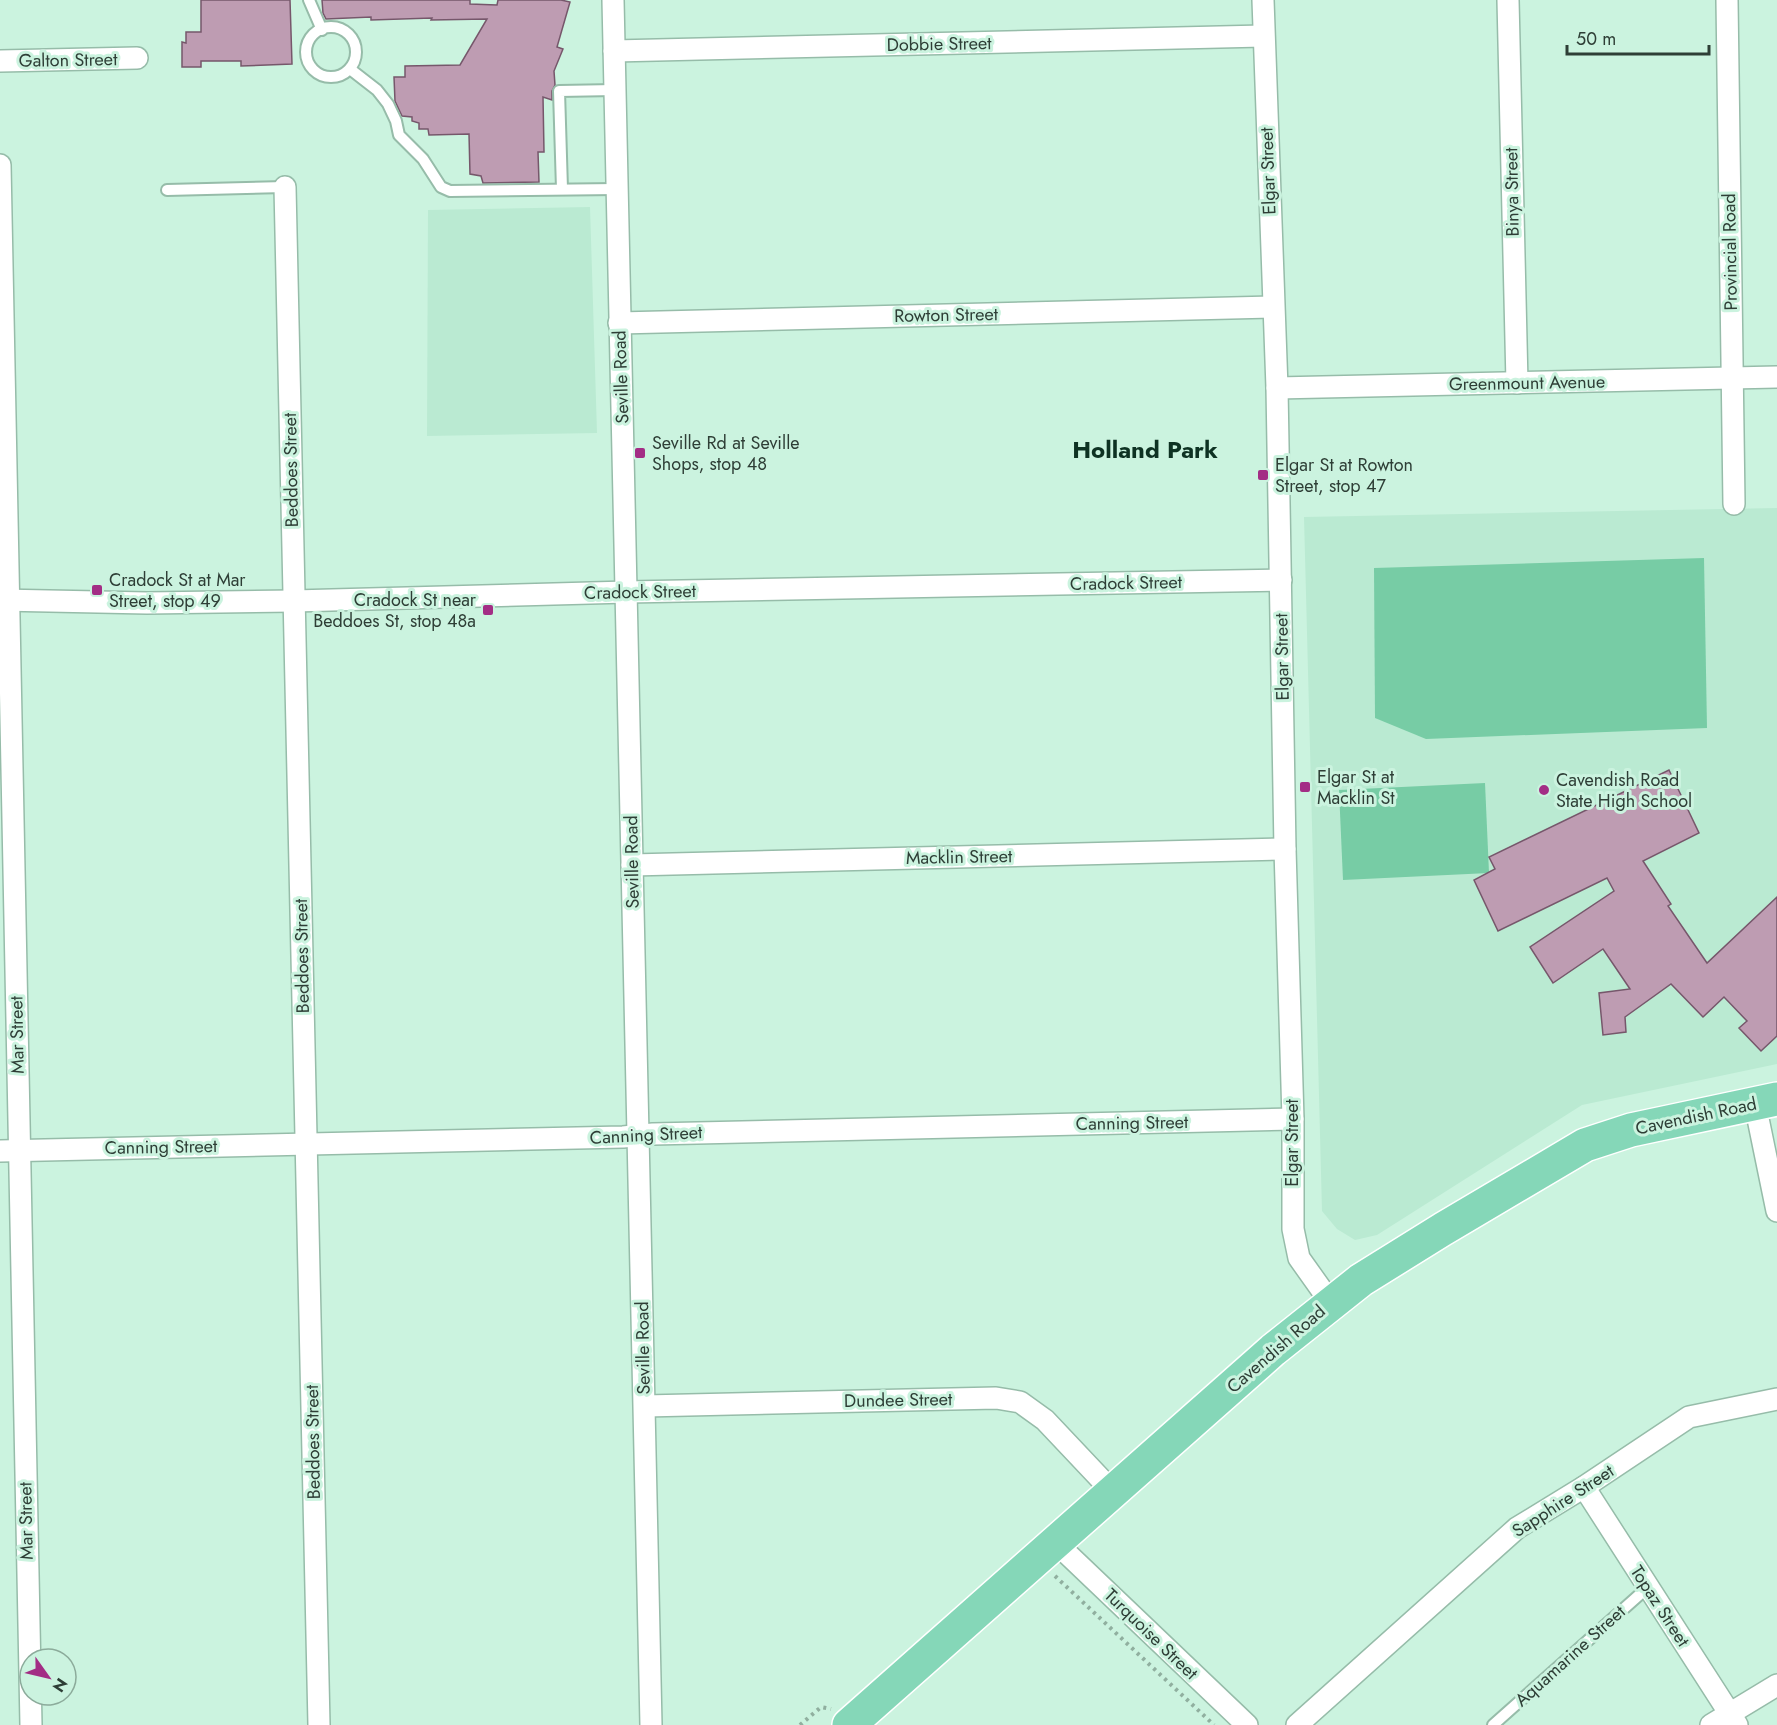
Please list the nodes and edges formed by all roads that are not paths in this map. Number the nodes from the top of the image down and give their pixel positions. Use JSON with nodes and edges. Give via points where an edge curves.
{"nodes":[{"id":1,"x":309,"y":0,"type":"edge"},
{"id":2,"x":613,"y":0,"type":"edge"},
{"id":3,"x":1263,"y":0,"type":"edge"},
{"id":4,"x":1508,"y":0,"type":"edge"},
{"id":5,"x":1727,"y":0,"type":"edge"},
{"id":6,"x":321,"y":30,"type":"junction"},
{"id":7,"x":1263,"y":36,"type":"junction"},
{"id":8,"x":614,"y":51,"type":"junction"},
{"id":9,"x":137,"y":58,"type":"dead end"},
{"id":10,"x":0,"y":61,"type":"edge"},
{"id":11,"x":350,"y":69,"type":"junction"},
{"id":12,"x":615,"y":90,"type":"junction"},
{"id":13,"x":0,"y":165,"type":"edge"},
{"id":14,"x":285,"y":187,"type":"joint"},
{"id":15,"x":562,"y":189,"type":"junction"},
{"id":16,"x":617,"y":189,"type":"junction"},
{"id":17,"x":167,"y":190,"type":"dead end"},
{"id":18,"x":1273,"y":307,"type":"junction"},
{"id":19,"x":620,"y":323,"type":"junction"},
{"id":20,"x":1777,"y":376,"type":"edge"},
{"id":21,"x":1732,"y":378,"type":"junction"},
{"id":22,"x":1517,"y":383,"type":"junction"},
{"id":23,"x":1277,"y":388,"type":"junction"},
{"id":24,"x":1734,"y":504,"type":"dead end"},
{"id":25,"x":1281,"y":580,"type":"junction"},
{"id":26,"x":627,"y":592,"type":"junction"},
{"id":27,"x":4,"y":600,"type":"edge"},
{"id":28,"x":294,"y":602,"type":"junction"},
{"id":29,"x":1285,"y":849,"type":"junction"},
{"id":30,"x":632,"y":866,"type":"junction"},
{"id":31,"x":1766,"y":1102,"type":"edge"},
{"id":32,"x":1293,"y":1119,"type":"junction"},
{"id":33,"x":638,"y":1135,"type":"junction"},
{"id":34,"x":306,"y":1143,"type":"junction"},
{"id":35,"x":9,"y":1151,"type":"edge"},
{"id":36,"x":1777,"y":1211,"type":"edge"},
{"id":37,"x":1331,"y":1303,"type":"junction"},
{"id":38,"x":1777,"y":1400,"type":"edge"},
{"id":39,"x":645,"y":1406,"type":"junction"},
{"id":40,"x":1584,"y":1487,"type":"junction"},
{"id":41,"x":1113,"y":1492,"type":"junction"},
{"id":42,"x":1056,"y":1543,"type":"junction"},
{"id":43,"x":1647,"y":1588,"type":"junction"},
{"id":44,"x":1777,"y":1685,"type":"edge"},
{"id":45,"x":1733,"y":1719,"type":"edge"},
{"id":46,"x":31,"y":1725,"type":"edge"},
{"id":47,"x":319,"y":1725,"type":"edge"},
{"id":48,"x":651,"y":1725,"type":"edge"},
{"id":49,"x":849,"y":1725,"type":"edge"},
{"id":50,"x":1247,"y":1725,"type":"edge"},
{"id":51,"x":1297,"y":1725,"type":"edge"},
{"id":52,"x":1493,"y":1725,"type":"edge"},
{"id":53,"x":1711,"y":1725,"type":"edge"}],
"edges":[{"from":1,"to":6,"type":"lane"},
{"from":2,"to":8,"type":"street","name":"Seville Road"},
{"from":3,"to":7,"type":"street","name":"Elgar Street"},
{"from":4,"to":22,"type":"street","name":"Binya Street"},
{"from":5,"to":21,"type":"street","name":"Provincial Road"},
{"from":6,"to":11,"type":"lane","via":[[342,30],[354,41],[356,56]]},
{"from":6,"to":11,"type":"lane","via":[[308,42],[307,59],[311,67],[333,77]]},
{"from":7,"to":8,"type":"street","name":"Dobbie Street"},
{"from":7,"to":18,"type":"street","name":"Elgar Street"},
{"from":8,"to":12,"type":"street","name":"Seville Road"},
{"from":9,"to":10,"type":"street","name":"Galton Street"},
{"from":11,"to":15,"type":"lane","via":[[388,104],[399,135],[423,159],[441,187],[450,191]]},
{"from":12,"to":15,"type":"lane","via":[[559,91]]},
{"from":12,"to":16,"type":"street","name":"Seville Road"},
{"from":13,"to":27,"type":"street","name":"Mar Street"},
{"from":14,"to":17,"type":"lane"},
{"from":14,"to":28,"type":"street","name":"Beddoes Street"},
{"from":15,"to":16,"type":"lane"},
{"from":16,"to":19,"type":"street","name":"Seville Road"},
{"from":18,"to":19,"type":"street","name":"Rowton Street"},
{"from":18,"to":23,"type":"street","name":"Elgar Street"},
{"from":19,"to":26,"type":"street","name":"Seville Road"},
{"from":20,"to":21,"type":"street","name":"Greenmount Avenue"},
{"from":21,"to":22,"type":"street","name":"Greenmount Avenue"},
{"from":21,"to":24,"type":"street","name":"Provincial Road"},
{"from":22,"to":23,"type":"street","name":"Greenmount Avenue"},
{"from":23,"to":25,"type":"street","name":"Elgar Street"},
{"from":25,"to":26,"type":"street","name":"Cradock Street"},
{"from":25,"to":29,"type":"street","name":"Elgar Street"},
{"from":26,"to":28,"type":"street","name":"Cradock Street"},
{"from":26,"to":30,"type":"street","name":"Seville Road"},
{"from":27,"to":28,"type":"street","name":"Cradock Street"},
{"from":27,"to":35,"type":"street","name":"Mar Street"},
{"from":28,"to":34,"type":"street","name":"Beddoes Street"},
{"from":29,"to":30,"type":"street","name":"Macklin Street"},
{"from":29,"to":32,"type":"street","name":"Elgar Street"},
{"from":30,"to":33,"type":"street","name":"Seville Road"},
{"from":31,"to":36,"type":"street"},
{"from":31,"to":37,"type":"main road","name":"Cavendish Road","via":[[1631,1130],[1585,1145],[1395,1257]]},
{"from":32,"to":33,"type":"street","name":"Canning Street"},
{"from":32,"to":37,"type":"street","name":"Elgar Street","via":[[1294,1239],[1299,1258]]},
{"from":33,"to":34,"type":"street","name":"Canning Street"},
{"from":33,"to":39,"type":"street","name":"Seville Road"},
{"from":34,"to":35,"type":"street","name":"Canning Street"},
{"from":34,"to":47,"type":"street","name":"Beddoes Street"},
{"from":35,"to":46,"type":"street","name":"Mar Street"},
{"from":37,"to":41,"type":"main road","name":"Cavendish Road"},
{"from":38,"to":40,"type":"street","name":"Sapphire Street","via":[[1689,1417]]},
{"from":39,"to":41,"type":"street","name":"Dundee Street","via":[[996,1398],[1020,1402],[1046,1420]]},
{"from":39,"to":48,"type":"street","name":"Seville Road"},
{"from":40,"to":43,"type":"street","name":"Topaz Street"},
{"from":40,"to":51,"type":"street","name":"Sapphire Street","via":[[1517,1528]]},
{"from":41,"to":42,"type":"main road","name":"Cavendish Road"},
{"from":42,"to":49,"type":"main road","name":"Cavendish Road"},
{"from":42,"to":50,"type":"street","name":"Turquoise Street"},
{"from":43,"to":45,"type":"street","name":"Topaz Street"},
{"from":43,"to":52,"type":"lane","name":"Aquamarine Street"},
{"from":44,"to":45,"type":"street"},
{"from":45,"to":53,"type":"street"}]}
